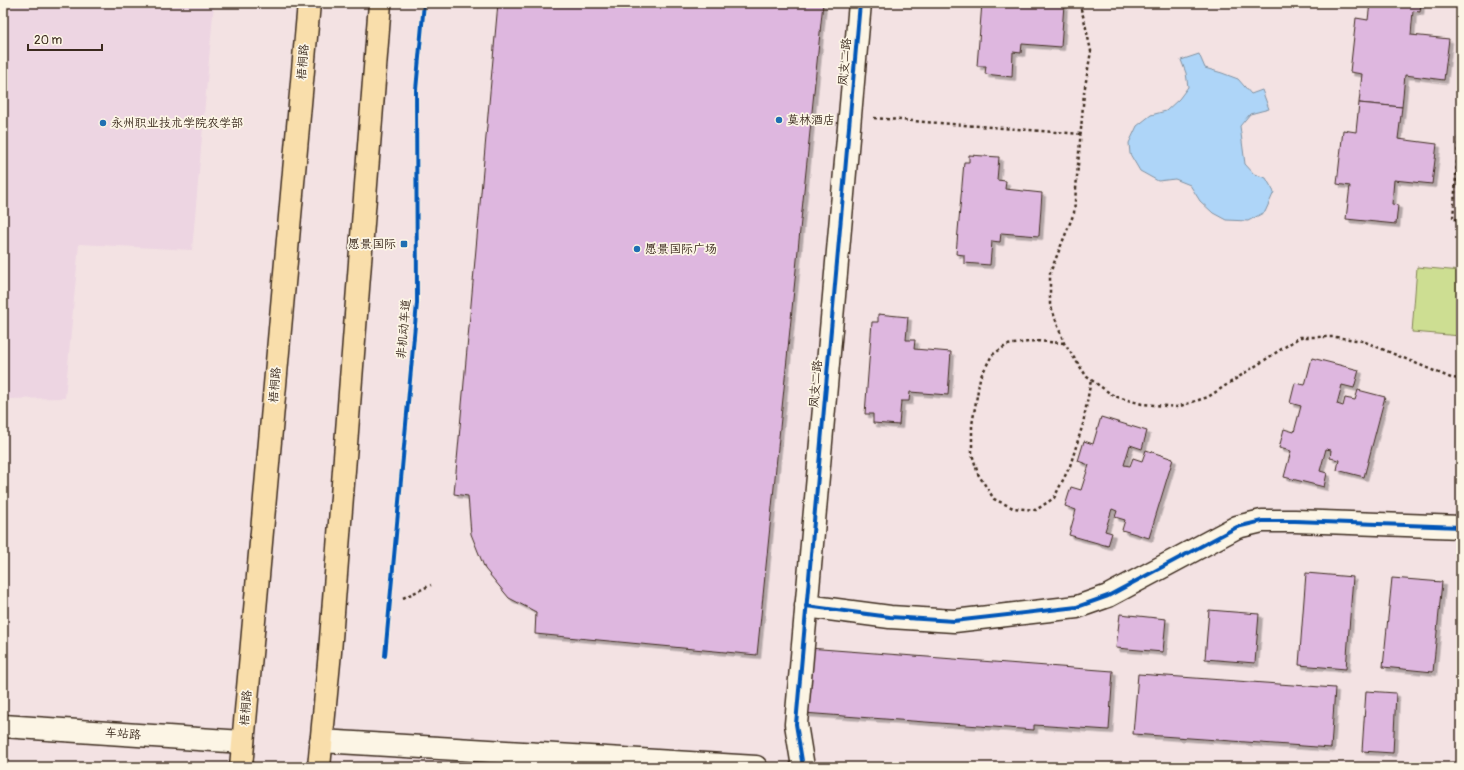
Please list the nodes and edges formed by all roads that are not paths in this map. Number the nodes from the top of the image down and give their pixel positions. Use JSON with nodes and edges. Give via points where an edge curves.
{"nodes":[{"id":1,"x":309,"y":3,"type":"edge"},
{"id":2,"x":380,"y":3,"type":"edge"},
{"id":3,"x":860,"y":3,"type":"edge"},
{"id":4,"x":1461,"y":527,"type":"edge"},
{"id":5,"x":806,"y":606,"type":"junction"},
{"id":6,"x":3,"y":726,"type":"edge"},
{"id":7,"x":321,"y":741,"type":"junction"},
{"id":8,"x":243,"y":742,"type":"junction"},
{"id":9,"x":241,"y":767,"type":"edge"},
{"id":10,"x":319,"y":767,"type":"edge"},
{"id":11,"x":756,"y":767,"type":"edge"},
{"id":12,"x":803,"y":767,"type":"edge"}],
"edges":[{"from":1,"to":8,"type":"main road","name":"梧桐路"},
{"from":2,"to":7,"type":"main road"},
{"from":3,"to":5,"type":"street","name":"凤支二路"},
{"from":4,"to":5,"type":"street","via":[[1262,521],[1237,527],[1108,596],[1077,607],[954,621],[890,617]]},
{"from":5,"to":12,"type":"street","name":"凤支二路","via":[[796,724]]},
{"from":6,"to":8,"type":"street","name":"车站路"},
{"from":7,"to":10,"type":"main road"},
{"from":7,"to":11,"type":"street"},
{"from":8,"to":9,"type":"main road","name":"梧桐路"}]}
